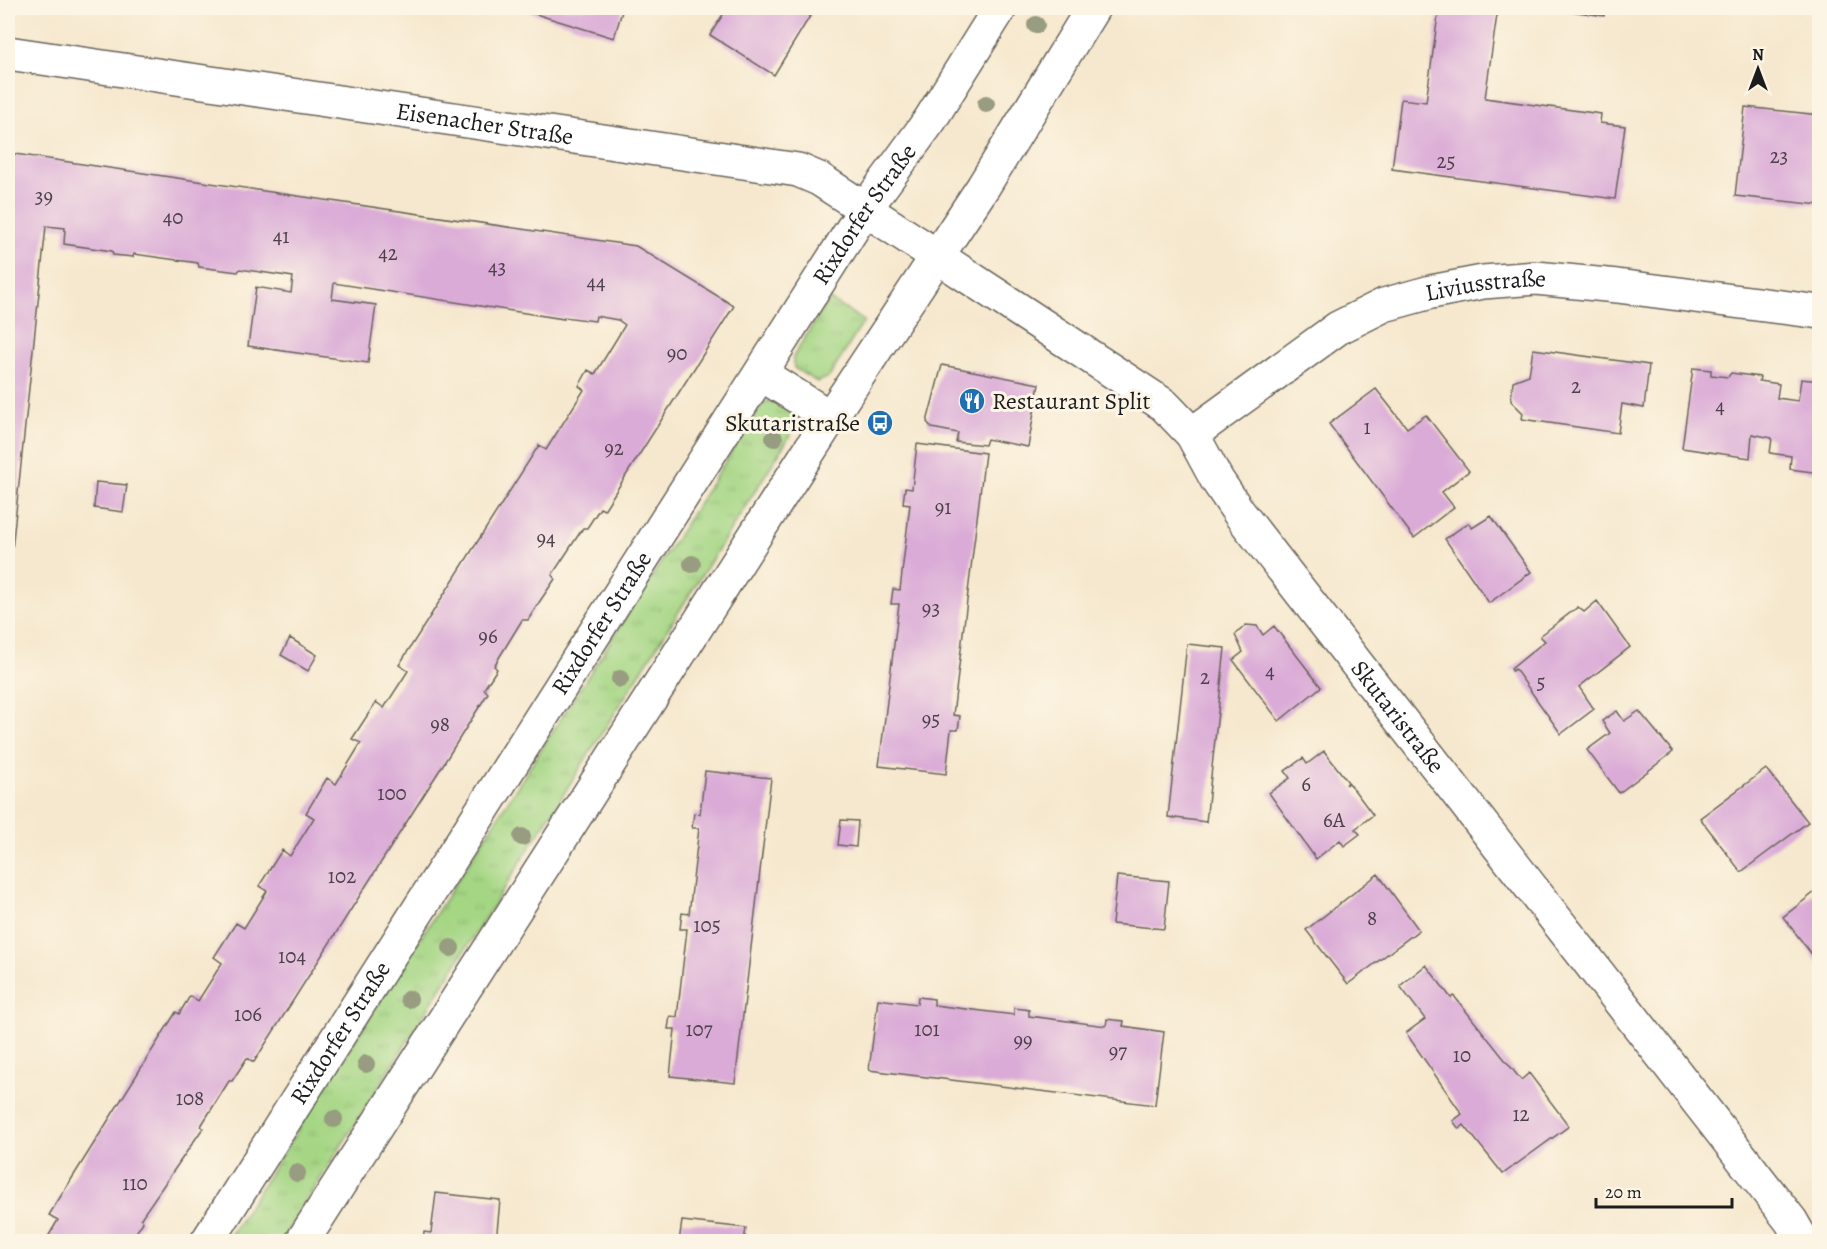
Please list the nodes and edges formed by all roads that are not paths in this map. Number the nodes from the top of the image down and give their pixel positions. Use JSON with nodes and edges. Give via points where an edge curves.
{"nodes":[{"id":1,"x":1000,"y":8,"type":"edge"},
{"id":2,"x":1093,"y":8,"type":"edge"},
{"id":3,"x":8,"y":53,"type":"edge"},
{"id":4,"x":865,"y":209,"type":"junction"},
{"id":5,"x":938,"y":255,"type":"junction"},
{"id":6,"x":1820,"y":312,"type":"edge"},
{"id":7,"x":761,"y":374,"type":"junction"},
{"id":8,"x":831,"y":418,"type":"junction"},
{"id":9,"x":1192,"y":435,"type":"junction"},
{"id":10,"x":207,"y":1242,"type":"edge"},
{"id":11,"x":302,"y":1242,"type":"edge"},
{"id":12,"x":1803,"y":1242,"type":"edge"}],
"edges":[{"from":1,"to":4,"type":"street","name":"Rixdorfer Straße","via":[[930,120]]},
{"from":2,"to":5,"type":"street"},
{"from":3,"to":4,"type":"street","name":"Eisenacher Straße","via":[[798,170]]},
{"from":4,"to":5,"type":"street","name":"Eisenacher Straße"},
{"from":4,"to":7,"type":"street","name":"Rixdorfer Straße"},
{"from":5,"to":8,"type":"street"},
{"from":5,"to":9,"type":"street","name":"Skutaristraße","via":[[1164,405]]},
{"from":6,"to":9,"type":"street","name":"Liviusstraße","via":[[1536,278],[1483,282],[1431,292],[1384,305],[1338,328]]},
{"from":7,"to":8,"type":"street"},
{"from":7,"to":10,"type":"street","name":"Rixdorfer Straße"},
{"from":8,"to":11,"type":"street"},
{"from":9,"to":12,"type":"street","name":"Skutaristraße","via":[[1240,514],[1791,1221]]}]}
